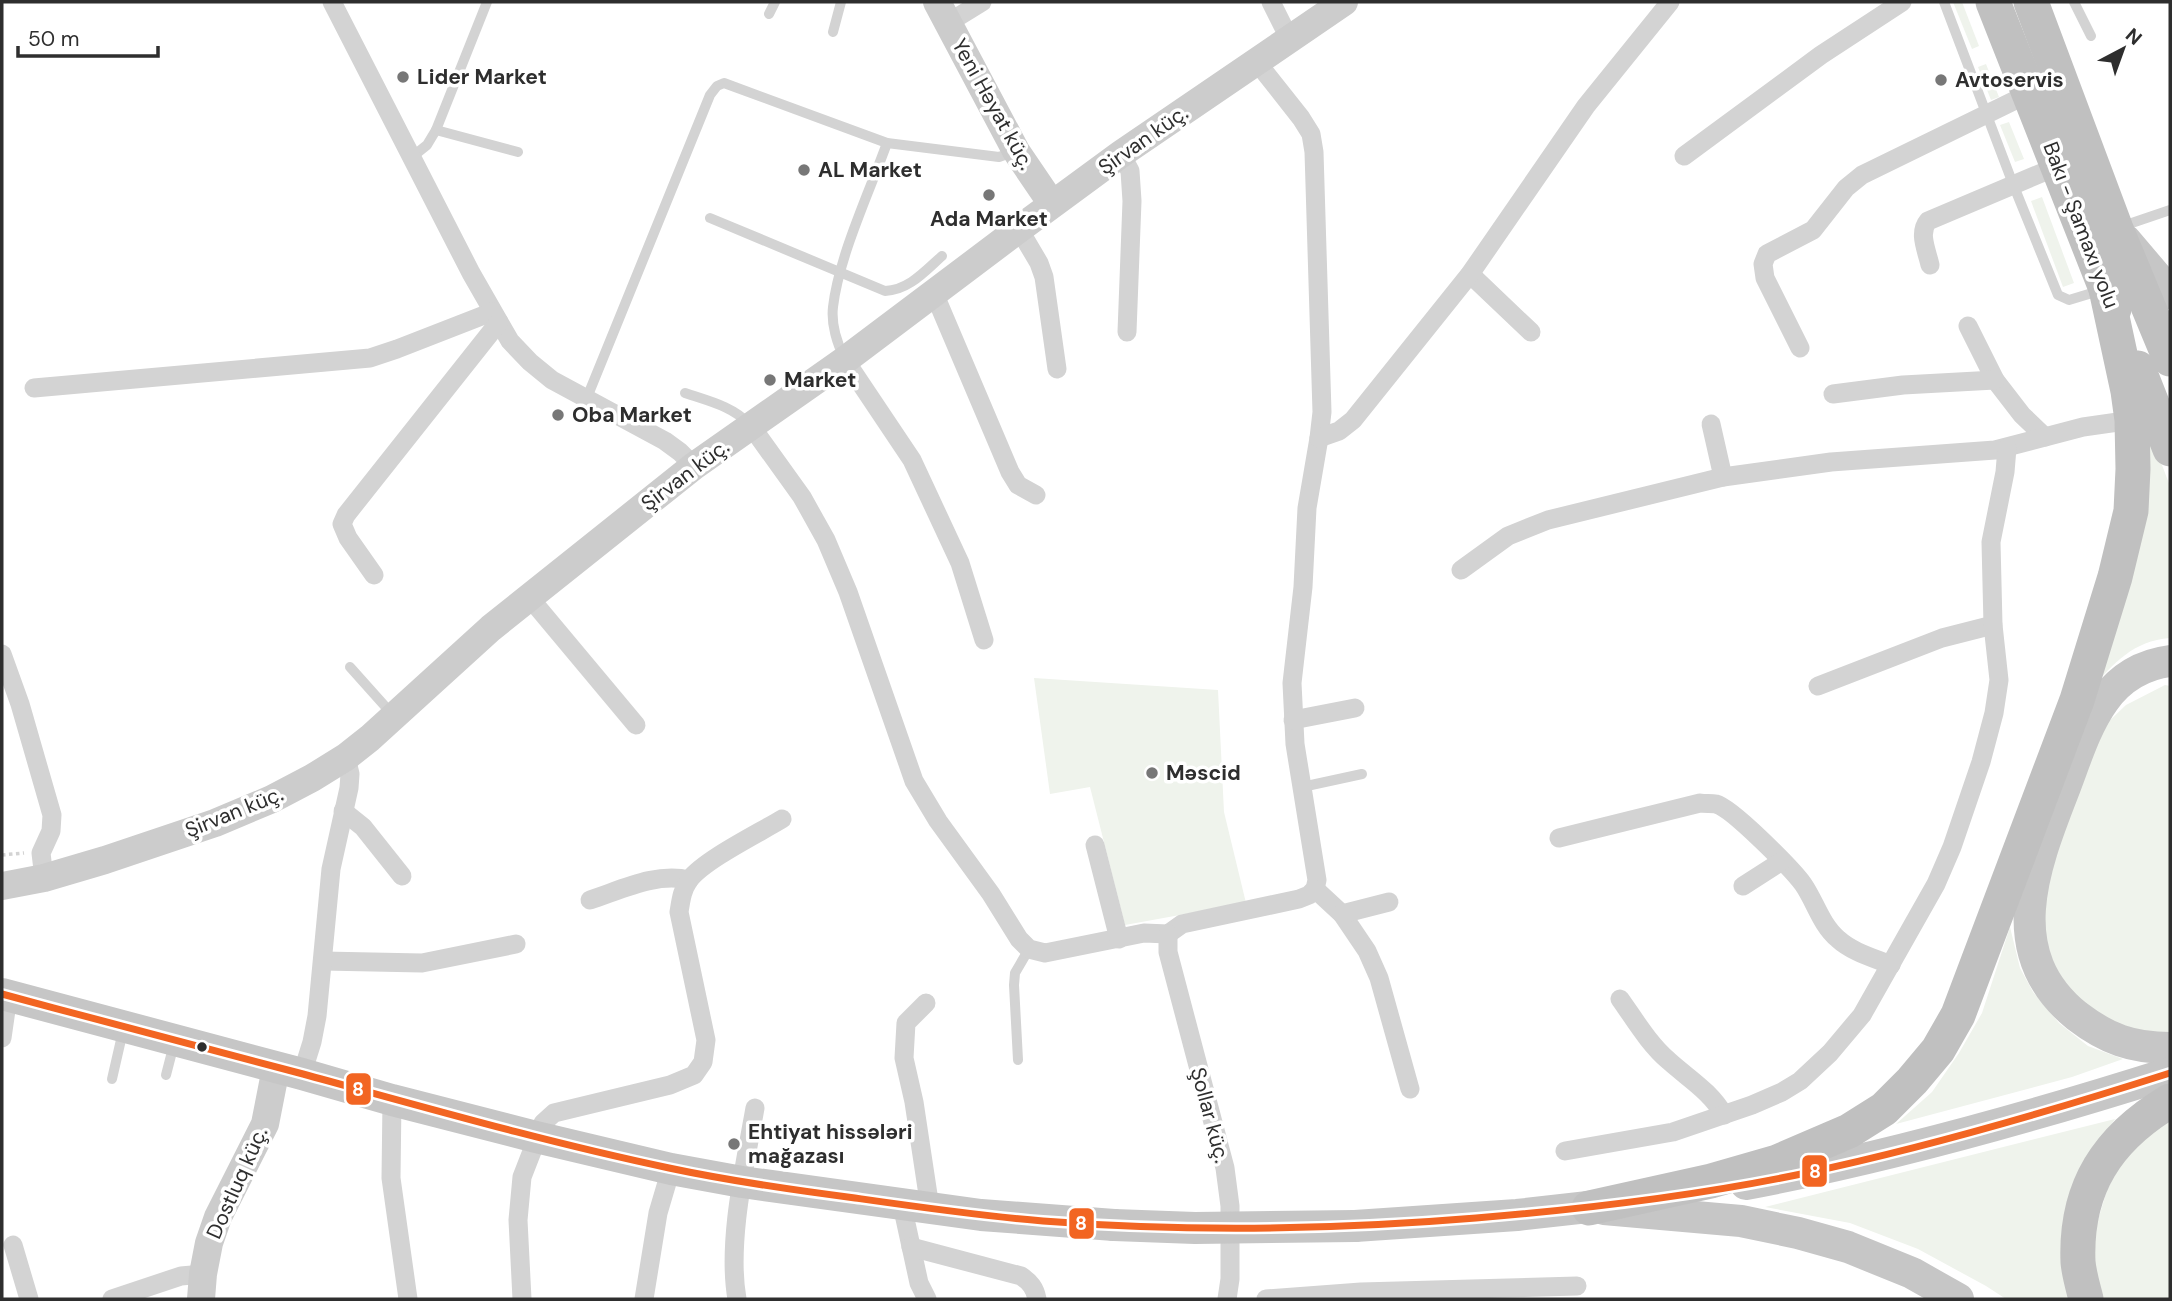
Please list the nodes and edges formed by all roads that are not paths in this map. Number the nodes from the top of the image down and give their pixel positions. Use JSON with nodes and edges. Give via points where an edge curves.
{"nodes":[{"id":1,"x":332,"y":2,"type":"edge"},
{"id":2,"x":486,"y":2,"type":"edge"},
{"id":3,"x":775,"y":2,"type":"edge"},
{"id":4,"x":841,"y":2,"type":"edge"},
{"id":5,"x":982,"y":2,"type":"edge"},
{"id":6,"x":1271,"y":2,"type":"edge"},
{"id":7,"x":1345,"y":2,"type":"edge"},
{"id":8,"x":1670,"y":2,"type":"edge"},
{"id":9,"x":1902,"y":2,"type":"edge"},
{"id":10,"x":1944,"y":2,"type":"edge"},
{"id":11,"x":1993,"y":2,"type":"edge"},
{"id":12,"x":2031,"y":2,"type":"edge"},
{"id":13,"x":2074,"y":2,"type":"edge"},
{"id":14,"x":943,"y":12,"type":"edge"},
{"id":15,"x":769,"y":13,"type":"dead end"},
{"id":16,"x":833,"y":32,"type":"dead end"},
{"id":17,"x":2091,"y":36,"type":"dead end"},
{"id":18,"x":1289,"y":38,"type":"junction"},
{"id":19,"x":1256,"y":61,"type":"junction"},
{"id":20,"x":2030,"y":93,"type":"junction"},
{"id":21,"x":1986,"y":113,"type":"junction"},
{"id":22,"x":436,"y":130,"type":"junction"},
{"id":23,"x":887,"y":143,"type":"junction"},
{"id":24,"x":1016,"y":151,"type":"junction"},
{"id":25,"x":518,"y":152,"type":"dead end"},
{"id":26,"x":1121,"y":154,"type":"junction"},
{"id":27,"x":1684,"y":156,"type":"dead end"},
{"id":28,"x":412,"y":157,"type":"junction"},
{"id":29,"x":2058,"y":166,"type":"junction"},
{"id":30,"x":2013,"y":184,"type":"junction"},
{"id":31,"x":1052,"y":204,"type":"junction"},
{"id":32,"x":2170,"y":210,"type":"edge"},
{"id":33,"x":710,"y":218,"type":"dead end"},
{"id":34,"x":1019,"y":229,"type":"junction"},
{"id":35,"x":2116,"y":229,"type":"junction"},
{"id":36,"x":942,"y":256,"type":"dead end"},
{"id":37,"x":1930,"y":265,"type":"dead end"},
{"id":38,"x":840,"y":272,"type":"junction"},
{"id":39,"x":1471,"y":274,"type":"junction"},
{"id":40,"x":2106,"y":289,"type":"junction"},
{"id":41,"x":934,"y":293,"type":"junction"},
{"id":42,"x":2170,"y":293,"type":"edge"},
{"id":43,"x":496,"y":317,"type":"junction"},
{"id":44,"x":1968,"y":326,"type":"dead end"},
{"id":45,"x":1127,"y":332,"type":"dead end"},
{"id":46,"x":1531,"y":332,"type":"dead end"},
{"id":47,"x":1800,"y":348,"type":"dead end"},
{"id":48,"x":2170,"y":359,"type":"edge"},
{"id":49,"x":845,"y":360,"type":"junction"},
{"id":50,"x":1057,"y":369,"type":"dead end"},
{"id":51,"x":1995,"y":380,"type":"junction"},
{"id":52,"x":34,"y":388,"type":"dead end"},
{"id":53,"x":685,"y":393,"type":"dead end"},
{"id":54,"x":1833,"y":394,"type":"dead end"},
{"id":55,"x":586,"y":400,"type":"junction"},
{"id":56,"x":2132,"y":420,"type":"junction"},
{"id":57,"x":1711,"y":424,"type":"dead end"},
{"id":58,"x":751,"y":426,"type":"junction"},
{"id":59,"x":2045,"y":437,"type":"junction"},
{"id":60,"x":1320,"y":438,"type":"junction"},
{"id":61,"x":2007,"y":448,"type":"junction"},
{"id":62,"x":2170,"y":449,"type":"edge"},
{"id":63,"x":694,"y":466,"type":"junction"},
{"id":64,"x":1723,"y":477,"type":"junction"},
{"id":65,"x":1036,"y":495,"type":"dead end"},
{"id":66,"x":1461,"y":570,"type":"dead end"},
{"id":67,"x":374,"y":575,"type":"dead end"},
{"id":68,"x":529,"y":597,"type":"junction"},
{"id":69,"x":1993,"y":625,"type":"junction"},
{"id":70,"x":984,"y":640,"type":"dead end"},
{"id":71,"x":2,"y":654,"type":"edge"},
{"id":72,"x":2170,"y":661,"type":"edge"},
{"id":73,"x":351,"y":667,"type":"dead end"},
{"id":74,"x":1818,"y":687,"type":"dead end"},
{"id":75,"x":1355,"y":708,"type":"dead end"},
{"id":76,"x":394,"y":717,"type":"junction"},
{"id":77,"x":1293,"y":720,"type":"junction"},
{"id":78,"x":636,"y":724,"type":"dead end"},
{"id":79,"x":346,"y":757,"type":"junction"},
{"id":80,"x":1362,"y":774,"type":"dead end"},
{"id":81,"x":1301,"y":787,"type":"junction"},
{"id":82,"x":343,"y":811,"type":"junction"},
{"id":83,"x":782,"y":819,"type":"dead end"},
{"id":84,"x":1559,"y":838,"type":"dead end"},
{"id":85,"x":1095,"y":845,"type":"dead end"},
{"id":86,"x":1782,"y":861,"type":"junction"},
{"id":87,"x":402,"y":876,"type":"dead end"},
{"id":88,"x":44,"y":878,"type":"junction"},
{"id":89,"x":689,"y":880,"type":"junction"},
{"id":90,"x":2,"y":886,"type":"edge"},
{"id":91,"x":1742,"y":886,"type":"dead end"},
{"id":92,"x":1315,"y":888,"type":"junction"},
{"id":93,"x":590,"y":900,"type":"dead end"},
{"id":94,"x":1389,"y":902,"type":"dead end"},
{"id":95,"x":1342,"y":914,"type":"junction"},
{"id":96,"x":1168,"y":934,"type":"junction"},
{"id":97,"x":1119,"y":939,"type":"junction"},
{"id":98,"x":516,"y":944,"type":"dead end"},
{"id":99,"x":1029,"y":948,"type":"junction"},
{"id":100,"x":323,"y":961,"type":"junction"},
{"id":101,"x":1891,"y":965,"type":"junction"},
{"id":102,"x":5,"y":995,"type":"edge"},
{"id":103,"x":1620,"y":999,"type":"dead end"},
{"id":104,"x":926,"y":1003,"type":"dead end"},
{"id":105,"x":124,"y":1027,"type":"junction"},
{"id":106,"x":2,"y":1038,"type":"edge"},
{"id":107,"x":175,"y":1041,"type":"junction"},
{"id":108,"x":2170,"y":1048,"type":"edge"},
{"id":109,"x":1018,"y":1060,"type":"dead end"},
{"id":110,"x":289,"y":1071,"type":"junction"},
{"id":111,"x":2170,"y":1073,"type":"edge"},
{"id":112,"x":166,"y":1075,"type":"dead end"},
{"id":113,"x":113,"y":1079,"type":"dead end"},
{"id":114,"x":1410,"y":1089,"type":"dead end"},
{"id":115,"x":392,"y":1100,"type":"junction"},
{"id":116,"x":2170,"y":1101,"type":"edge"},
{"id":117,"x":755,"y":1108,"type":"dead end"},
{"id":118,"x":1724,"y":1115,"type":"junction"},
{"id":119,"x":536,"y":1137,"type":"junction"},
{"id":120,"x":1565,"y":1152,"type":"dead end"},
{"id":121,"x":671,"y":1169,"type":"junction"},
{"id":122,"x":743,"y":1182,"type":"junction"},
{"id":123,"x":916,"y":1207,"type":"junction"},
{"id":124,"x":1589,"y":1208,"type":"junction"},
{"id":125,"x":13,"y":1245,"type":"dead end"},
{"id":126,"x":911,"y":1247,"type":"junction"},
{"id":127,"x":1577,"y":1286,"type":"dead end"},
{"id":128,"x":202,"y":1287,"type":"edge"},
{"id":129,"x":29,"y":1299,"type":"edge"},
{"id":130,"x":112,"y":1299,"type":"edge"},
{"id":131,"x":408,"y":1299,"type":"edge"},
{"id":132,"x":522,"y":1299,"type":"edge"},
{"id":133,"x":644,"y":1299,"type":"edge"},
{"id":134,"x":737,"y":1299,"type":"edge"},
{"id":135,"x":927,"y":1299,"type":"edge"},
{"id":136,"x":1037,"y":1299,"type":"edge"},
{"id":137,"x":1227,"y":1299,"type":"edge"},
{"id":138,"x":1266,"y":1299,"type":"edge"},
{"id":139,"x":1958,"y":1299,"type":"edge"},
{"id":140,"x":2086,"y":1299,"type":"edge"}],
"edges":[{"from":1,"to":28,"type":"street"},
{"from":2,"to":22,"type":"lane"},
{"from":3,"to":15,"type":"lane"},
{"from":4,"to":16,"type":"lane"},
{"from":5,"to":14,"type":"street"},
{"from":6,"to":18,"type":"street"},
{"from":7,"to":18,"type":"street","name":"Şirvan küç."},
{"from":8,"to":39,"type":"street","via":[[1586,106]]},
{"from":9,"to":27,"type":"street"},
{"from":10,"to":21,"type":"lane"},
{"from":11,"to":20,"type":"highway","name":"Bakı - Şamaxı yolu"},
{"from":12,"to":35,"type":"highway","name":"Bakı - Şamaxı yolu"},
{"from":13,"to":17,"type":"lane"},
{"from":14,"to":24,"type":"street","name":"Yeni Həyat küç."},
{"from":18,"to":19,"type":"street","name":"Şirvan küç."},
{"from":19,"to":26,"type":"street","name":"Şirvan küç."},
{"from":19,"to":60,"type":"street","via":[[1311,134]]},
{"from":20,"to":21,"type":"street"},
{"from":20,"to":29,"type":"highway","name":"Bakı - Şamaxı yolu"},
{"from":21,"to":30,"type":"lane"},
{"from":21,"to":47,"type":"street","via":[[1862,176],[1846,187],[1813,230],[1767,254],[1765,278]]},
{"from":22,"to":25,"type":"lane"},
{"from":22,"to":28,"type":"lane"},
{"from":23,"to":24,"type":"lane","via":[[999,157]]},
{"from":23,"to":38,"type":"lane"},
{"from":23,"to":55,"type":"lane","via":[[724,83],[717,86]]},
{"from":24,"to":31,"type":"street","name":"Yeni Həyat küç."},
{"from":26,"to":31,"type":"street","name":"Şirvan küç."},
{"from":26,"to":45,"type":"street","via":[[1130,171],[1132,201]]},
{"from":28,"to":43,"type":"street"},
{"from":29,"to":30,"type":"street"},
{"from":29,"to":40,"type":"highway","name":"Bakı - Şamaxı yolu"},
{"from":30,"to":37,"type":"street","via":[[1928,221],[1923,236]]},
{"from":30,"to":40,"type":"lane","via":[[2059,295],[2069,300]]},
{"from":31,"to":34,"type":"street","name":"Şirvan küç."},
{"from":32,"to":35,"type":"lane"},
{"from":33,"to":38,"type":"lane"},
{"from":34,"to":41,"type":"street","name":"Şirvan küç."},
{"from":34,"to":50,"type":"street","via":[[1044,277]]},
{"from":35,"to":42,"type":"main road"},
{"from":35,"to":48,"type":"highway","name":"Bakı - Şamaxı yolu"},
{"from":36,"to":38,"type":"lane","via":[[896,291],[885,291]]},
{"from":38,"to":49,"type":"lane","via":[[832,310],[837,345]]},
{"from":39,"to":46,"type":"street"},
{"from":39,"to":60,"type":"street","via":[[1353,420]]},
{"from":40,"to":56,"type":"highway"},
{"from":40,"to":62,"type":"highway","name":"Bakı - Şamaxı yolu"},
{"from":41,"to":49,"type":"street","name":"Şirvan küç."},
{"from":41,"to":65,"type":"street","via":[[1010,472],[1018,485]]},
{"from":43,"to":52,"type":"street","via":[[370,358]]},
{"from":43,"to":55,"type":"street","via":[[530,362]]},
{"from":43,"to":67,"type":"street","via":[[346,515],[342,524],[348,538]]},
{"from":44,"to":51,"type":"street"},
{"from":49,"to":58,"type":"street","name":"Şirvan küç."},
{"from":49,"to":70,"type":"street","via":[[912,460],[960,563]]},
{"from":51,"to":54,"type":"street"},
{"from":51,"to":59,"type":"street"},
{"from":53,"to":58,"type":"lane","via":[[730,409]]},
{"from":55,"to":63,"type":"street","via":[[665,441]]},
{"from":56,"to":59,"type":"street","via":[[2083,426]]},
{"from":56,"to":124,"type":"highway","via":[[2131,511],[2077,701],[1958,1015],[1938,1049],[1884,1109],[1849,1130],[1777,1162]]},
{"from":57,"to":64,"type":"street"},
{"from":58,"to":63,"type":"street","name":"Şirvan küç."},
{"from":58,"to":99,"type":"street","via":[[802,497],[826,540],[914,781]]},
{"from":59,"to":61,"type":"street"},
{"from":60,"to":77,"type":"street","via":[[1307,508]]},
{"from":61,"to":64,"type":"street"},
{"from":61,"to":69,"type":"street","via":[[1991,542]]},
{"from":63,"to":68,"type":"street","name":"Şirvan küç."},
{"from":64,"to":66,"type":"street","via":[[1548,520],[1508,536]]},
{"from":68,"to":76,"type":"street","name":"Şirvan küç."},
{"from":68,"to":78,"type":"street"},
{"from":69,"to":74,"type":"street","via":[[1942,638]]},
{"from":69,"to":101,"type":"street","via":[[1998,680],[1981,762],[1952,848]]},
{"from":71,"to":88,"type":"street","via":[[52,815],[41,853]]},
{"from":72,"to":108,"type":"main road","via":[[2151,663],[2130,674],[2113,688],[2090,722],[2040,850],[2028,926],[2036,961],[2065,1006],[2122,1043]]},
{"from":73,"to":76,"type":"lane"},
{"from":75,"to":77,"type":"street"},
{"from":76,"to":79,"type":"street","name":"Şirvan küç."},
{"from":77,"to":81,"type":"street"},
{"from":79,"to":82,"type":"street","via":[[350,774]]},
{"from":79,"to":88,"type":"street","name":"Şirvan küç.","via":[[272,799],[215,823]]},
{"from":80,"to":81,"type":"lane"},
{"from":81,"to":92,"type":"street","via":[[1315,862]]},
{"from":82,"to":87,"type":"street","via":[[363,827]]},
{"from":82,"to":100,"type":"street","via":[[326,904]]},
{"from":83,"to":89,"type":"street","via":[[702,867]]},
{"from":84,"to":86,"type":"street","via":[[1700,803],[1717,804]]},
{"from":85,"to":97,"type":"street"},
{"from":86,"to":91,"type":"street"},
{"from":86,"to":101,"type":"street","via":[[1803,884],[1837,939]]},
{"from":88,"to":90,"type":"street","name":"Şirvan küç."},
{"from":89,"to":93,"type":"street","via":[[661,877]]},
{"from":89,"to":119,"type":"street","via":[[681,894],[680,912],[706,1040],[703,1062],[694,1076],[670,1085],[554,1113],[542,1123]]},
{"from":92,"to":95,"type":"street"},
{"from":92,"to":96,"type":"street","via":[[1299,899],[1182,925]]},
{"from":94,"to":95,"type":"street"},
{"from":95,"to":114,"type":"street","via":[[1379,978]]},
{"from":96,"to":97,"type":"street"},
{"from":96,"to":137,"type":"street","name":"Şollar küç.","via":[[1168,952],[1224,1168],[1230,1206]]},
{"from":97,"to":99,"type":"street","via":[[1045,953]]},
{"from":98,"to":100,"type":"street","via":[[422,963]]},
{"from":99,"to":109,"type":"lane","via":[[1015,973]]},
{"from":100,"to":110,"type":"street","via":[[312,1042]]},
{"from":101,"to":118,"type":"street","via":[[1845,1037],[1800,1081]]},
{"from":102,"to":105,"type":"main road"},
{"from":102,"to":106,"type":"street"},
{"from":103,"to":118,"type":"street","via":[[1667,1060],[1716,1101]]},
{"from":104,"to":123,"type":"street","via":[[906,1023],[904,1036],[914,1102]]},
{"from":105,"to":107,"type":"main road"},
{"from":105,"to":113,"type":"lane"},
{"from":107,"to":110,"type":"main road"},
{"from":107,"to":112,"type":"lane"},
{"from":110,"to":115,"type":"main road"},
{"from":110,"to":128,"type":"street","name":"Dostluq küç.","via":[[218,1217]]},
{"from":111,"to":124,"type":"main road","via":[[2080,1102],[1804,1174]]},
{"from":115,"to":119,"type":"main road"},
{"from":115,"to":131,"type":"street","via":[[391,1178]]},
{"from":116,"to":140,"type":"highway","via":[[2123,1136],[2091,1184],[2079,1224],[2078,1265]]},
{"from":117,"to":122,"type":"street"},
{"from":118,"to":120,"type":"street","via":[[1673,1132]]},
{"from":119,"to":121,"type":"main road"},
{"from":119,"to":132,"type":"street","via":[[522,1177],[518,1220]]},
{"from":121,"to":122,"type":"main road"},
{"from":121,"to":133,"type":"street","via":[[658,1213]]},
{"from":122,"to":123,"type":"main road"},
{"from":122,"to":134,"type":"street","via":[[734,1254]]},
{"from":123,"to":124,"type":"main road","bridge":true,"via":[[1045,1221],[1195,1228],[1355,1226]]},
{"from":123,"to":126,"type":"street"},
{"from":124,"to":139,"type":"main road","via":[[1741,1221],[1798,1233],[1913,1273]]},
{"from":125,"to":129,"type":"street"},
{"from":126,"to":135,"type":"street"},
{"from":126,"to":136,"type":"street","via":[[1020,1276],[1029,1281]]},
{"from":127,"to":138,"type":"street"},
{"from":128,"to":130,"type":"street","via":[[181,1276]]}]}
